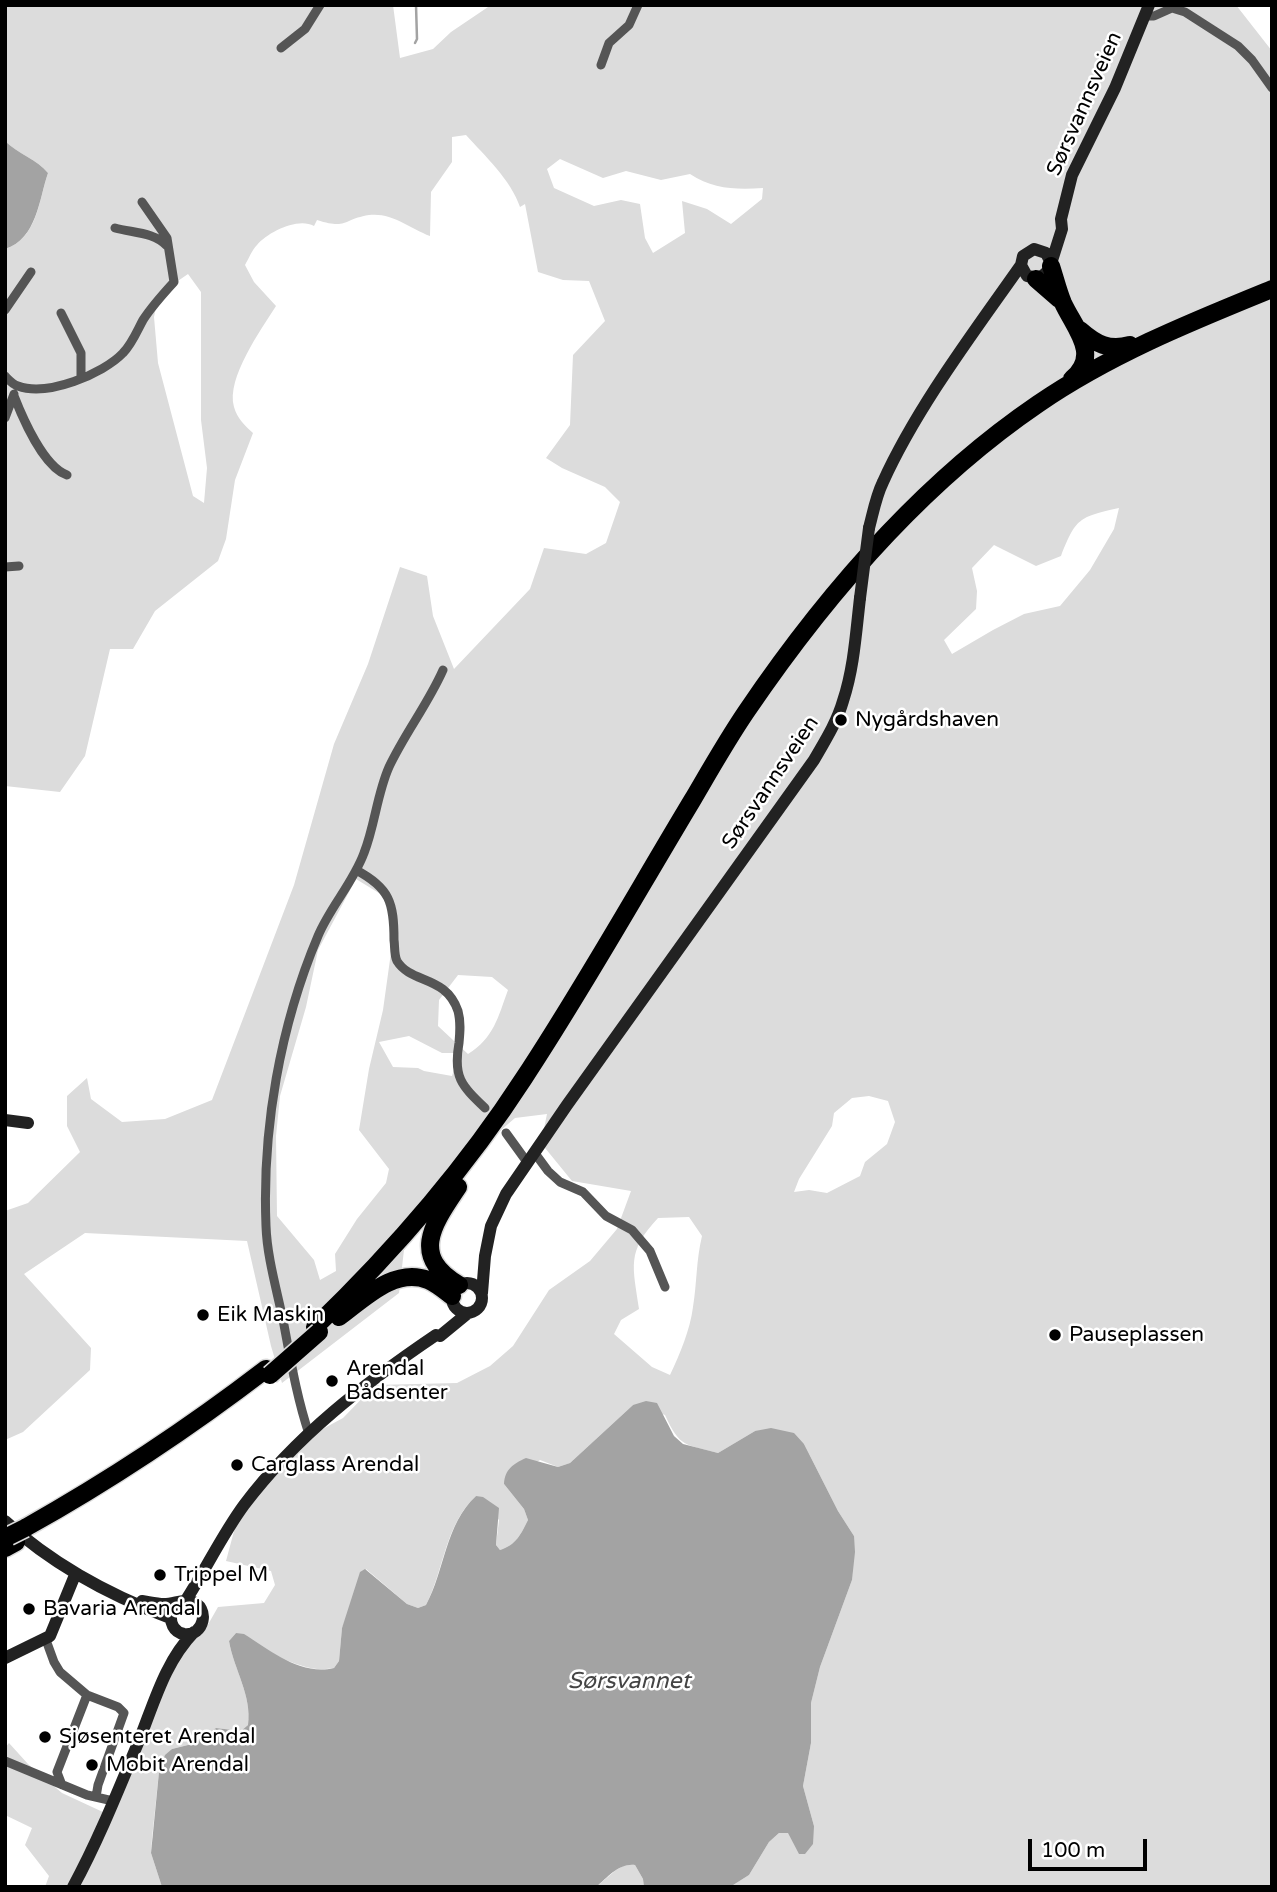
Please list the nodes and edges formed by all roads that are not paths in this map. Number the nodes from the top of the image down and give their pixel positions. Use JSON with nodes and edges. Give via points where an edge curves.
{"nodes":[{"id":1,"x":320,"y":5,"type":"edge"},
{"id":2,"x":638,"y":5,"type":"edge"},
{"id":3,"x":1166,"y":8,"type":"edge"},
{"id":4,"x":1147,"y":11,"type":"edge"},
{"id":5,"x":281,"y":48,"type":"dead end"},
{"id":6,"x":601,"y":65,"type":"dead end"},
{"id":7,"x":1272,"y":88,"type":"edge"},
{"id":8,"x":142,"y":202,"type":"dead end"},
{"id":9,"x":1061,"y":219,"type":"junction"},
{"id":10,"x":115,"y":228,"type":"dead end"},
{"id":11,"x":168,"y":247,"type":"junction"},
{"id":12,"x":1034,"y":249,"type":"junction"},
{"id":13,"x":1051,"y":263,"type":"junction"},
{"id":14,"x":1021,"y":265,"type":"junction"},
{"id":15,"x":31,"y":272,"type":"dead end"},
{"id":16,"x":1033,"y":278,"type":"junction"},
{"id":17,"x":1272,"y":289,"type":"edge"},
{"id":18,"x":1002,"y":295,"type":"junction"},
{"id":19,"x":1272,"y":298,"type":"edge"},
{"id":20,"x":1064,"y":304,"type":"junction"},
{"id":21,"x":5,"y":310,"type":"edge"},
{"id":22,"x":61,"y":313,"type":"dead end"},
{"id":23,"x":1078,"y":328,"type":"junction"},
{"id":24,"x":1167,"y":331,"type":"junction"},
{"id":25,"x":5,"y":376,"type":"edge"},
{"id":26,"x":81,"y":378,"type":"junction"},
{"id":27,"x":18,"y":386,"type":"junction"},
{"id":28,"x":14,"y":396,"type":"junction"},
{"id":29,"x":1035,"y":406,"type":"junction"},
{"id":30,"x":5,"y":418,"type":"edge"},
{"id":31,"x":67,"y":475,"type":"dead end"},
{"id":32,"x":19,"y":566,"type":"dead end"},
{"id":33,"x":5,"y":567,"type":"edge"},
{"id":34,"x":443,"y":670,"type":"dead end"},
{"id":35,"x":356,"y":870,"type":"junction"},
{"id":36,"x":485,"y":1108,"type":"dead end"},
{"id":37,"x":5,"y":1120,"type":"edge"},
{"id":38,"x":28,"y":1123,"type":"dead end"},
{"id":39,"x":506,"y":1133,"type":"dead end"},
{"id":40,"x":531,"y":1157,"type":"junction"},
{"id":41,"x":477,"y":1159,"type":"junction"},
{"id":42,"x":485,"y":1256,"type":"junction"},
{"id":43,"x":665,"y":1287,"type":"dead end"},
{"id":44,"x":457,"y":1291,"type":"junction"},
{"id":45,"x":482,"y":1293,"type":"junction"},
{"id":46,"x":468,"y":1313,"type":"junction"},
{"id":47,"x":317,"y":1330,"type":"junction"},
{"id":48,"x":436,"y":1335,"type":"junction"},
{"id":49,"x":309,"y":1434,"type":"junction"},
{"id":50,"x":14,"y":1535,"type":"edge"},
{"id":51,"x":209,"y":1564,"type":"junction"},
{"id":52,"x":75,"y":1575,"type":"junction"},
{"id":53,"x":128,"y":1599,"type":"junction"},
{"id":54,"x":183,"y":1601,"type":"junction"},
{"id":55,"x":202,"y":1610,"type":"junction"},
{"id":56,"x":170,"y":1620,"type":"junction"},
{"id":57,"x":194,"y":1632,"type":"junction"},
{"id":58,"x":46,"y":1640,"type":"junction"},
{"id":59,"x":5,"y":1658,"type":"edge"},
{"id":60,"x":166,"y":1670,"type":"junction"},
{"id":61,"x":87,"y":1695,"type":"junction"},
{"id":62,"x":5,"y":1762,"type":"edge"},
{"id":63,"x":62,"y":1785,"type":"junction"},
{"id":64,"x":96,"y":1797,"type":"junction"},
{"id":65,"x":113,"y":1801,"type":"junction"},
{"id":66,"x":73,"y":1887,"type":"edge"}],
"edges":[{"from":1,"to":5,"type":"street","via":[[305,29]]},
{"from":2,"to":6,"type":"street","via":[[629,25],[609,43]]},
{"from":3,"to":4,"type":"street","via":[[1157,15]]},
{"from":3,"to":7,"type":"street","via":[[1185,12],[1238,46]]},
{"from":4,"to":9,"type":"main road","name":"Sørsvannsveien","via":[[1072,175]]},
{"from":8,"to":11,"type":"street","via":[[167,238]]},
{"from":9,"to":12,"type":"main road","name":"Sørsvannsveien","via":[[1049,239]]},
{"from":9,"to":13,"type":"main road","name":"Sørsvannsveien"},
{"from":10,"to":11,"type":"street","via":[[155,236]]},
{"from":11,"to":26,"type":"street","via":[[174,282],[126,350],[111,365]]},
{"from":12,"to":13,"type":"main road","via":[[1043,251]]},
{"from":12,"to":14,"type":"main road","via":[[1023,256]]},
{"from":13,"to":16,"type":"main road","via":[[1044,276]]},
{"from":13,"to":20,"type":"highway"},
{"from":14,"to":16,"type":"main road"},
{"from":14,"to":18,"type":"main road","name":"Sørsvannsveien"},
{"from":15,"to":21,"type":"street"},
{"from":16,"to":18,"type":"main road","name":"Sørsvannsveien"},
{"from":16,"to":20,"type":"highway"},
{"from":17,"to":24,"type":"highway"},
{"from":18,"to":40,"type":"main road","name":"Sørsvannsveien","bridge":true,"via":[[965,342],[882,483],[869,528],[851,673],[836,720],[814,760]]},
{"from":19,"to":41,"type":"highway","via":[[1167,342],[1044,410],[921,511],[858,575],[747,723],[536,1075]]},
{"from":20,"to":23,"type":"highway"},
{"from":22,"to":26,"type":"street","via":[[81,353]]},
{"from":23,"to":24,"type":"highway","via":[[1099,345],[1116,348]]},
{"from":23,"to":29,"type":"highway","via":[[1085,346],[1080,372]]},
{"from":24,"to":29,"type":"highway"},
{"from":25,"to":27,"type":"street"},
{"from":26,"to":27,"type":"street","via":[[48,387]]},
{"from":27,"to":28,"type":"street"},
{"from":28,"to":30,"type":"street"},
{"from":28,"to":31,"type":"street","via":[[25,425],[53,467]]},
{"from":29,"to":47,"type":"highway","via":[[919,502],[798,639],[744,715],[485,1136],[443,1190]]},
{"from":32,"to":33,"type":"street"},
{"from":34,"to":35,"type":"street","via":[[389,766]]},
{"from":35,"to":36,"type":"street","via":[[376,882],[391,900],[397,961],[443,987],[454,1002],[460,1020],[456,1059],[460,1081]]},
{"from":35,"to":49,"type":"street","via":[[318,934],[297,998],[279,1064],[267,1157],[266,1229],[298,1404]]},
{"from":37,"to":38,"type":"main road"},
{"from":39,"to":40,"type":"street"},
{"from":40,"to":42,"type":"main road","name":"Sørsvannsveien","via":[[494,1218]]},
{"from":40,"to":43,"type":"street","via":[[560,1182],[583,1192],[606,1216],[632,1230],[650,1251]]},
{"from":41,"to":44,"type":"highway","via":[[434,1222],[430,1236],[433,1260]]},
{"from":41,"to":47,"type":"highway","via":[[393,1260]]},
{"from":42,"to":44,"type":"main road","name":"Sørsvannsveien"},
{"from":42,"to":45,"type":"main road","name":"Sørsvannsveien"},
{"from":44,"to":45,"type":"main road","via":[[477,1286]]},
{"from":44,"to":46,"type":"main road","via":[[458,1311]]},
{"from":44,"to":47,"type":"highway","via":[[406,1277],[382,1285]]},
{"from":44,"to":48,"type":"main road","name":"Sørsvannsveien"},
{"from":45,"to":46,"type":"main road","via":[[480,1307]]},
{"from":46,"to":48,"type":"main road","name":"Sørsvannsveien"},
{"from":47,"to":50,"type":"highway","bridge":true,"via":[[212,1420],[146,1464]]},
{"from":48,"to":49,"type":"main road","name":"Sørsvannsveien","via":[[377,1375]]},
{"from":49,"to":51,"type":"main road","name":"Sørsvannsveien","via":[[246,1503]]},
{"from":50,"to":52,"type":"main road"},
{"from":51,"to":54,"type":"main road","name":"Sørsvannsveien"},
{"from":51,"to":55,"type":"main road","name":"Sørsvannsveien"},
{"from":52,"to":53,"type":"main road"},
{"from":52,"to":58,"type":"main road","via":[[55,1629]]},
{"from":53,"to":54,"type":"main road","via":[[163,1604]]},
{"from":53,"to":56,"type":"main road"},
{"from":54,"to":55,"type":"main road"},
{"from":54,"to":56,"type":"main road","via":[[173,1608]]},
{"from":55,"to":57,"type":"main road","via":[[203,1622]]},
{"from":56,"to":57,"type":"main road","via":[[183,1633]]},
{"from":56,"to":60,"type":"main road","via":[[173,1634]]},
{"from":57,"to":60,"type":"main road"},
{"from":58,"to":59,"type":"main road"},
{"from":58,"to":61,"type":"street","via":[[60,1672]]},
{"from":60,"to":65,"type":"main road"},
{"from":61,"to":63,"type":"street","via":[[57,1772]]},
{"from":61,"to":64,"type":"street","via":[[124,1713]]},
{"from":62,"to":63,"type":"street"},
{"from":63,"to":64,"type":"street"},
{"from":64,"to":65,"type":"street"},
{"from":65,"to":66,"type":"main road"}]}
